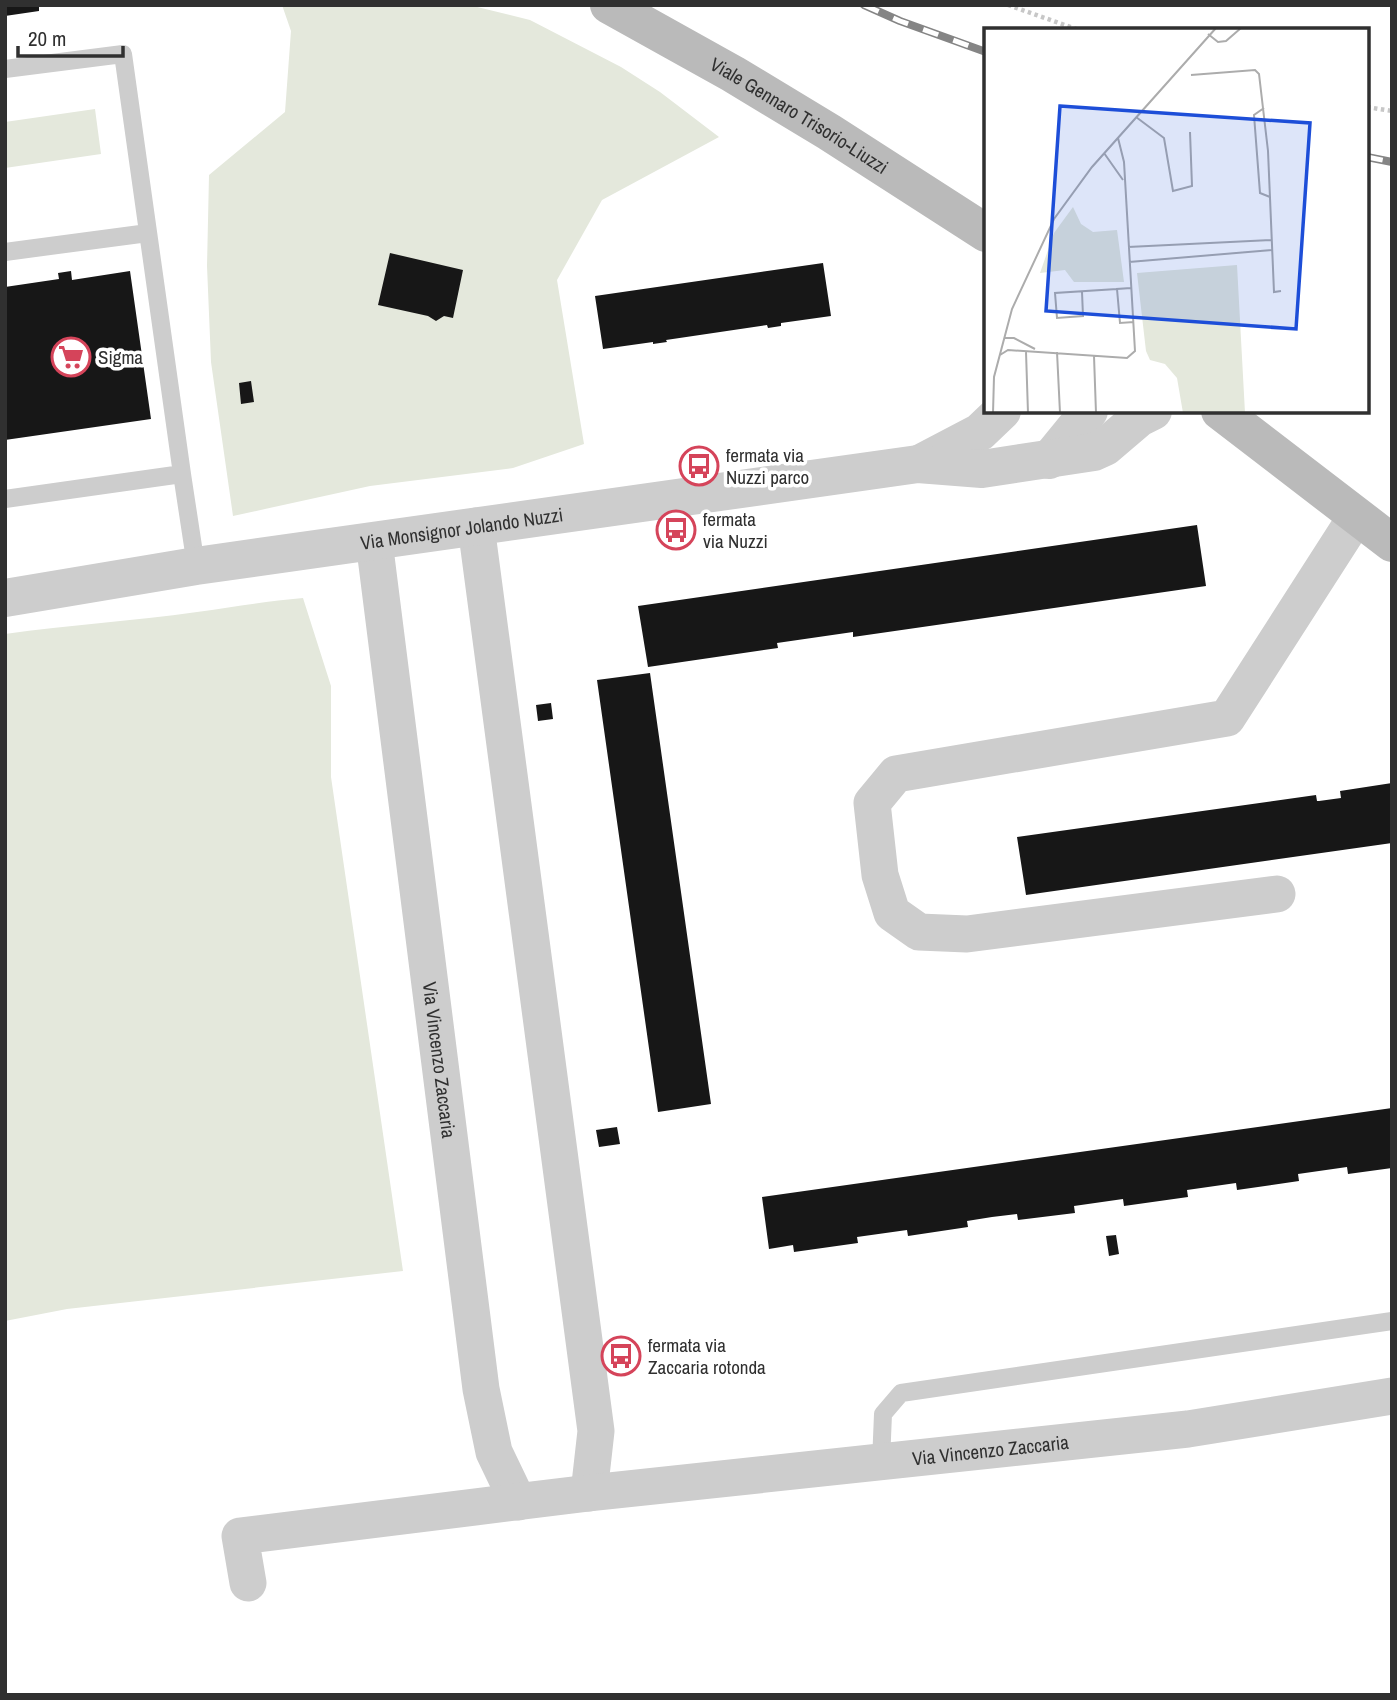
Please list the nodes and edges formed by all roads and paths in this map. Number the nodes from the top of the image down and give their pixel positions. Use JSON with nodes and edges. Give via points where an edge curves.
{"nodes":[{"id":1,"x":609,"y":5,"type":"edge"},
{"id":2,"x":1008,"y":5,"type":"edge"},
{"id":3,"x":1073,"y":28,"type":"edge"},
{"id":4,"x":5,"y":69,"type":"edge"},
{"id":5,"x":1369,"y":107,"type":"edge"},
{"id":6,"x":1392,"y":111,"type":"edge"},
{"id":7,"x":984,"y":232,"type":"edge"},
{"id":8,"x":148,"y":233,"type":"junction"},
{"id":9,"x":5,"y":252,"type":"edge"},
{"id":10,"x":1000,"y":413,"type":"edge"},
{"id":11,"x":1087,"y":413,"type":"edge"},
{"id":12,"x":1149,"y":413,"type":"edge"},
{"id":13,"x":1223,"y":413,"type":"edge"},
{"id":14,"x":1049,"y":460,"type":"junction"},
{"id":15,"x":919,"y":464,"type":"junction"},
{"id":16,"x":182,"y":474,"type":"junction"},
{"id":17,"x":5,"y":499,"type":"edge"},
{"id":18,"x":1356,"y":517,"type":"junction"},
{"id":19,"x":476,"y":526,"type":"junction"},
{"id":20,"x":374,"y":541,"type":"junction"},
{"id":21,"x":1392,"y":543,"type":"edge"},
{"id":22,"x":196,"y":566,"type":"junction"},
{"id":23,"x":5,"y":598,"type":"edge"},
{"id":24,"x":1277,"y":894,"type":"dead end"},
{"id":25,"x":1392,"y":1321,"type":"edge"},
{"id":26,"x":1392,"y":1395,"type":"edge"},
{"id":27,"x":881,"y":1462,"type":"junction"},
{"id":28,"x":589,"y":1493,"type":"junction"},
{"id":29,"x":518,"y":1502,"type":"junction"},
{"id":30,"x":248,"y":1583,"type":"dead end"}],
"edges":[{"from":1,"to":7,"type":"main road","name":"Viale Gennaro Trisorio-Liuzzi","via":[[829,132]]},
{"from":2,"to":3,"type":"path"},
{"from":4,"to":8,"type":"lane","via":[[123,54]]},
{"from":5,"to":6,"type":"path"},
{"from":8,"to":9,"type":"lane"},
{"from":8,"to":16,"type":"lane"},
{"from":10,"to":15,"type":"street","via":[[980,432]]},
{"from":11,"to":14,"type":"street"},
{"from":12,"to":14,"type":"street","via":[[1105,447]]},
{"from":13,"to":18,"type":"main road"},
{"from":14,"to":15,"type":"street","via":[[982,469]]},
{"from":15,"to":19,"type":"street","name":"Via Monsignor Jolando Nuzzi"},
{"from":16,"to":17,"type":"lane"},
{"from":16,"to":22,"type":"lane"},
{"from":18,"to":21,"type":"main road"},
{"from":18,"to":24,"type":"street","via":[[1227,718],[896,774],[872,803],[880,875],[892,913],[919,932],[967,934]]},
{"from":19,"to":20,"type":"street","name":"Via Monsignor Jolando Nuzzi"},
{"from":19,"to":28,"type":"street","via":[[596,1431]]},
{"from":20,"to":22,"type":"street","name":"Via Monsignor Jolando Nuzzi"},
{"from":20,"to":29,"type":"street","name":"Via Vincenzo Zaccaria","via":[[481,1389],[494,1452]]},
{"from":22,"to":23,"type":"street","name":"Via Monsignor Jolando Nuzzi"},
{"from":25,"to":27,"type":"lane","via":[[901,1393],[883,1413]]},
{"from":26,"to":27,"type":"street","name":"Via Vincenzo Zaccaria","via":[[1188,1429]]},
{"from":27,"to":28,"type":"street","name":"Via Vincenzo Zaccaria"},
{"from":28,"to":29,"type":"street","name":"Via Vincenzo Zaccaria"},
{"from":29,"to":30,"type":"street","via":[[240,1536]]}]}
